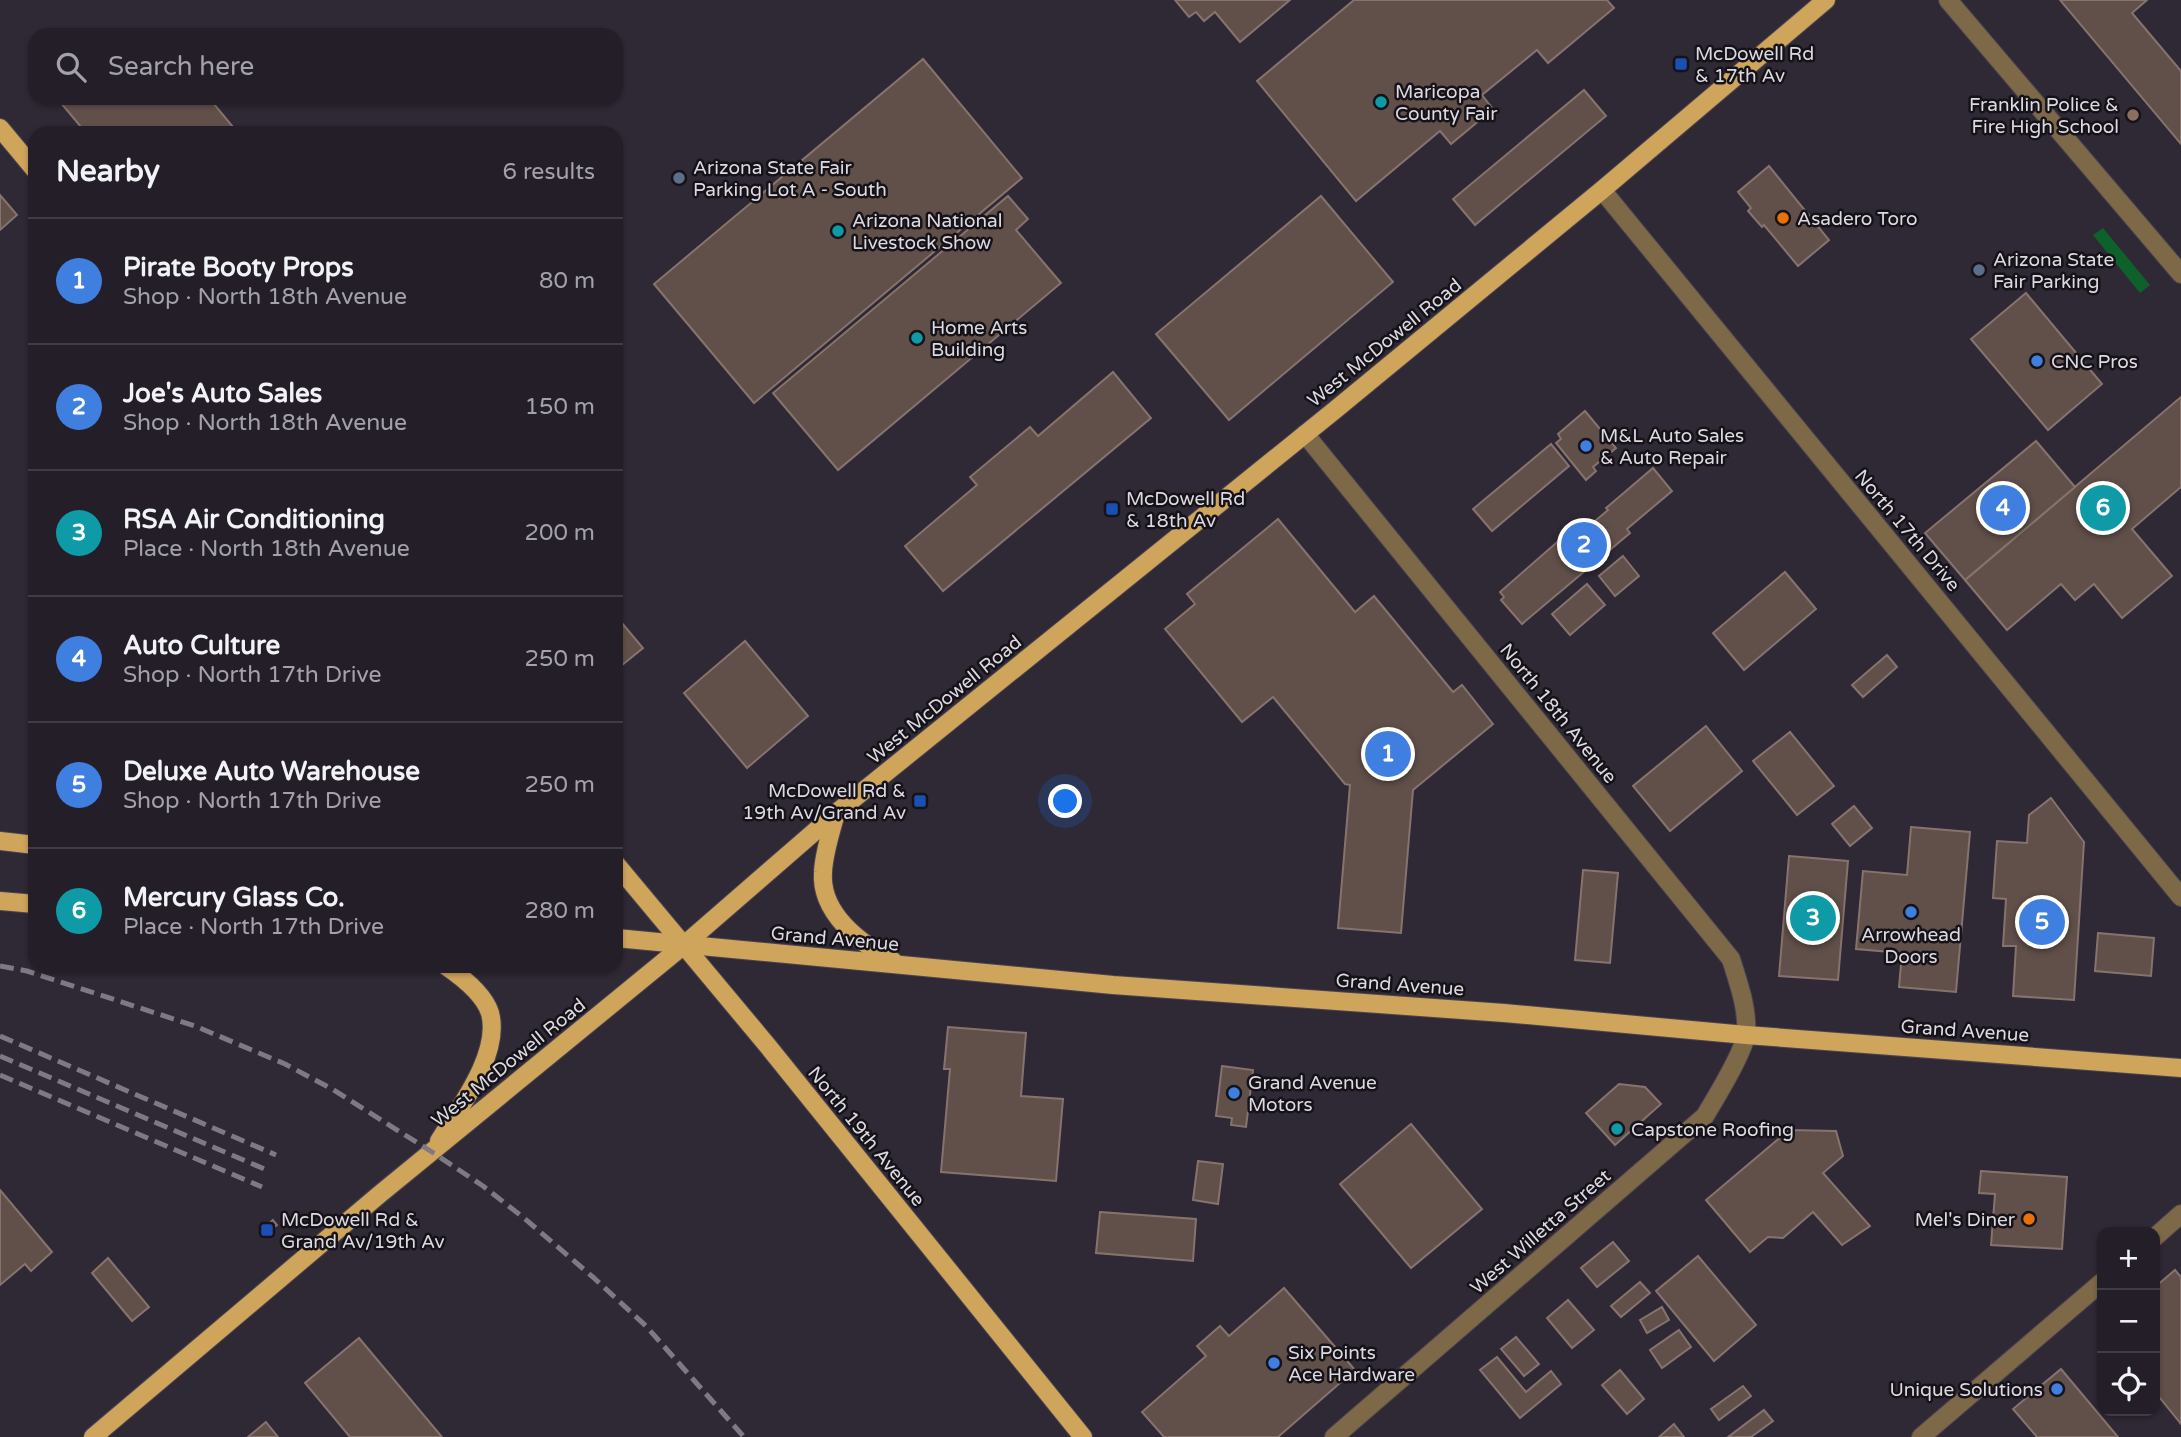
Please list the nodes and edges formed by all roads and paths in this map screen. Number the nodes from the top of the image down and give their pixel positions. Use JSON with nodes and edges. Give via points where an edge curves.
{"nodes":[{"id":1,"x":1826,"y":0,"type":"edge"},
{"id":2,"x":1948,"y":0,"type":"edge"},
{"id":3,"x":0,"y":128,"type":"edge"},
{"id":4,"x":28,"y":162,"type":"edge"},
{"id":5,"x":1602,"y":190,"type":"junction"},
{"id":6,"x":2181,"y":274,"type":"edge"},
{"id":7,"x":1305,"y":434,"type":"junction"},
{"id":8,"x":836,"y":813,"type":"junction"},
{"id":9,"x":0,"y":841,"type":"edge"},
{"id":10,"x":28,"y":844,"type":"edge"},
{"id":11,"x":623,"y":872,"type":"edge"},
{"id":12,"x":2181,"y":897,"type":"edge"},
{"id":13,"x":0,"y":901,"type":"edge"},
{"id":14,"x":28,"y":903,"type":"edge"},
{"id":15,"x":623,"y":939,"type":"edge"},
{"id":16,"x":684,"y":945,"type":"junction"},
{"id":17,"x":902,"y":965,"type":"junction"},
{"id":18,"x":454,"y":973,"type":"edge"},
{"id":19,"x":1746,"y":1035,"type":"junction"},
{"id":20,"x":2181,"y":1068,"type":"edge"},
{"id":21,"x":432,"y":1152,"type":"junction"},
{"id":22,"x":2181,"y":1214,"type":"edge"},
{"id":23,"x":2160,"y":1233,"type":"edge"},
{"id":24,"x":2097,"y":1286,"type":"edge"},
{"id":25,"x":93,"y":1437,"type":"edge"},
{"id":26,"x":1083,"y":1437,"type":"edge"},
{"id":27,"x":1334,"y":1437,"type":"edge"},
{"id":28,"x":1921,"y":1437,"type":"edge"}],
"edges":[{"from":1,"to":5,"type":"main road","name":"West McDowell Road"},
{"from":2,"to":6,"type":"street"},
{"from":3,"to":4,"type":"main road"},
{"from":5,"to":7,"type":"main road","name":"West McDowell Road"},
{"from":5,"to":12,"type":"street","name":"North 17th Drive"},
{"from":7,"to":8,"type":"main road","name":"West McDowell Road"},
{"from":7,"to":19,"type":"street","name":"North 18th Avenue","via":[[1731,959],[1742,996]]},
{"from":8,"to":16,"type":"main road","name":"West McDowell Road"},
{"from":8,"to":17,"type":"main road","via":[[822,874],[828,901],[851,932]]},
{"from":9,"to":10,"type":"main road"},
{"from":11,"to":16,"type":"main road","name":"North 19th Avenue"},
{"from":13,"to":14,"type":"main road"},
{"from":15,"to":16,"type":"main road","name":"Grand Avenue"},
{"from":16,"to":17,"type":"main road","name":"Grand Avenue"},
{"from":16,"to":21,"type":"main road","name":"West McDowell Road"},
{"from":16,"to":26,"type":"main road","name":"North 19th Avenue"},
{"from":17,"to":19,"type":"main road","name":"Grand Avenue"},
{"from":18,"to":21,"type":"main road","via":[[490,1011],[490,1042],[480,1072]]},
{"from":19,"to":20,"type":"main road","name":"Grand Avenue"},
{"from":19,"to":27,"type":"street","name":"West Willetta Street","via":[[1705,1116]]},
{"from":21,"to":25,"type":"main road","name":"West McDowell Road"},
{"from":22,"to":23,"type":"street"},
{"from":24,"to":28,"type":"street"}]}
